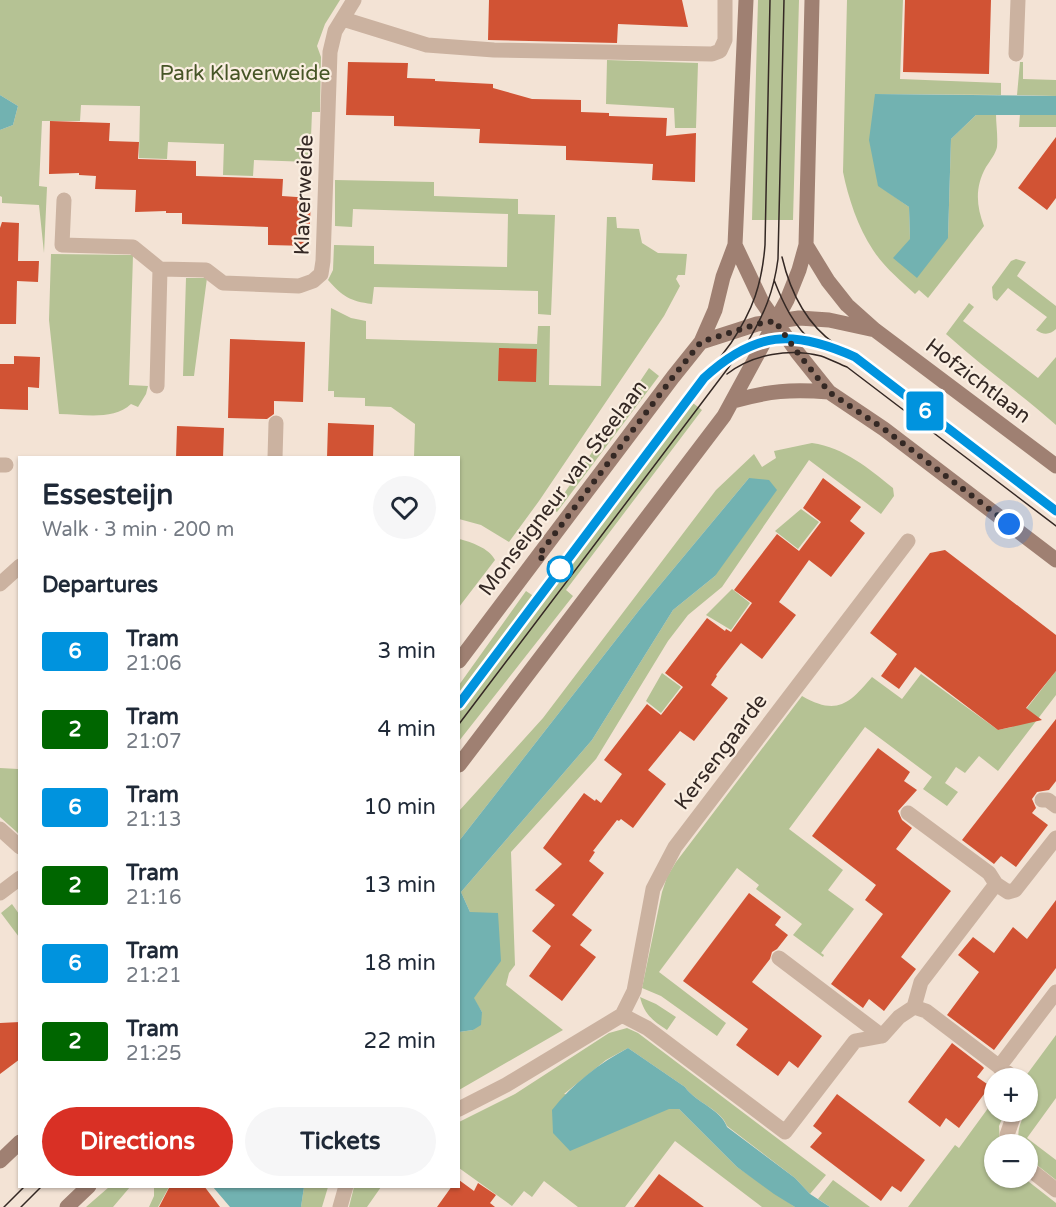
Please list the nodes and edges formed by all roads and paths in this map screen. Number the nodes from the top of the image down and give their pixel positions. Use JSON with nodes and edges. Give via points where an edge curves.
{"nodes":[{"id":1,"x":354,"y":0,"type":"edge"},
{"id":2,"x":725,"y":0,"type":"edge"},
{"id":3,"x":746,"y":0,"type":"edge"},
{"id":4,"x":812,"y":0,"type":"edge"},
{"id":5,"x":1018,"y":0,"type":"edge"},
{"id":6,"x":343,"y":19,"type":"junction"},
{"id":7,"x":1017,"y":54,"type":"dead end"},
{"id":8,"x":64,"y":200,"type":"dead end"},
{"id":9,"x":735,"y":245,"type":"junction"},
{"id":10,"x":806,"y":245,"type":"junction"},
{"id":11,"x":160,"y":269,"type":"junction"},
{"id":12,"x":775,"y":321,"type":"junction"},
{"id":13,"x":875,"y":330,"type":"junction"},
{"id":14,"x":701,"y":342,"type":"junction"},
{"id":15,"x":157,"y":386,"type":"dead end"},
{"id":16,"x":829,"y":392,"type":"junction"},
{"id":17,"x":733,"y":401,"type":"junction"},
{"id":18,"x":276,"y":423,"type":"dead end"},
{"id":19,"x":275,"y":456,"type":"edge"},
{"id":20,"x":1056,"y":466,"type":"edge"},
{"id":21,"x":908,"y":541,"type":"dead end"},
{"id":22,"x":1056,"y":560,"type":"edge"},
{"id":23,"x":18,"y":568,"type":"edge"},
{"id":24,"x":0,"y":584,"type":"edge"},
{"id":25,"x":460,"y":660,"type":"edge"},
{"id":26,"x":460,"y":764,"type":"edge"},
{"id":27,"x":908,"y":813,"type":"dead end"},
{"id":28,"x":0,"y":830,"type":"edge"},
{"id":29,"x":1056,"y":838,"type":"edge"},
{"id":30,"x":18,"y":846,"type":"edge"},
{"id":31,"x":18,"y":880,"type":"edge"},
{"id":32,"x":996,"y":884,"type":"junction"},
{"id":33,"x":0,"y":893,"type":"edge"},
{"id":34,"x":780,"y":958,"type":"dead end"},
{"id":35,"x":1056,"y":992,"type":"edge"},
{"id":36,"x":914,"y":1007,"type":"junction"},
{"id":37,"x":622,"y":1015,"type":"junction"},
{"id":38,"x":882,"y":1036,"type":"junction"},
{"id":39,"x":999,"y":1067,"type":"joint"},
{"id":40,"x":460,"y":1108,"type":"edge"},
{"id":41,"x":18,"y":1144,"type":"edge"},
{"id":42,"x":0,"y":1161,"type":"edge"},
{"id":43,"x":1038,"y":1176,"type":"edge"},
{"id":44,"x":87,"y":1188,"type":"edge"},
{"id":45,"x":345,"y":1188,"type":"edge"},
{"id":46,"x":1056,"y":1191,"type":"edge"},
{"id":47,"x":67,"y":1207,"type":"edge"},
{"id":48,"x":340,"y":1207,"type":"edge"}],
"edges":[{"from":1,"to":6,"type":"street","name":"Klaverweide"},
{"from":2,"to":6,"type":"street","via":[[725,40],[720,51],[712,54],[484,50],[427,45]]},
{"from":3,"to":9,"type":"main road","name":"Monseigneur van Steelaan"},
{"from":4,"to":10,"type":"main road"},
{"from":5,"to":7,"type":"street"},
{"from":6,"to":11,"type":"street","name":"Klaverweide","via":[[335,31],[330,52],[321,274],[298,286],[223,283],[206,270]]},
{"from":8,"to":11,"type":"street","via":[[62,245],[133,247]]},
{"from":9,"to":12,"type":"main road","name":"Monseigneur van Steelaan","via":[[757,294]]},
{"from":9,"to":14,"type":"main road","name":"Monseigneur van Steelaan"},
{"from":10,"to":12,"type":"main road","via":[[792,290]]},
{"from":10,"to":13,"type":"main road","via":[[847,305]]},
{"from":11,"to":15,"type":"street"},
{"from":12,"to":13,"type":"main road","via":[[829,320]]},
{"from":12,"to":14,"type":"main road"},
{"from":12,"to":16,"type":"main road","name":"Monseigneur van Steelaan"},
{"from":12,"to":17,"type":"main road"},
{"from":13,"to":20,"type":"main road","name":"Hofzichtlaan"},
{"from":14,"to":25,"type":"main road","name":"Monseigneur van Steelaan"},
{"from":16,"to":17,"type":"main road","via":[[798,389]]},
{"from":16,"to":22,"type":"main road"},
{"from":17,"to":26,"type":"main road"},
{"from":18,"to":19,"type":"street"},
{"from":21,"to":37,"type":"street","name":"Kersengaarde","via":[[675,847],[653,889],[634,991]]},
{"from":23,"to":24,"type":"street"},
{"from":27,"to":32,"type":"street","via":[[989,873]]},
{"from":28,"to":30,"type":"street"},
{"from":29,"to":32,"type":"street","via":[[1015,890],[1008,892]]},
{"from":31,"to":33,"type":"street"},
{"from":32,"to":36,"type":"street","via":[[921,982]]},
{"from":34,"to":38,"type":"street"},
{"from":35,"to":39,"type":"street"},
{"from":36,"to":38,"type":"street"},
{"from":36,"to":39,"type":"street","via":[[926,1011]]},
{"from":37,"to":38,"type":"street","via":[[647,1028],[785,1132],[855,1041]]},
{"from":37,"to":40,"type":"street"},
{"from":41,"to":42,"type":"main road"},
{"from":43,"to":46,"type":"street"},
{"from":44,"to":47,"type":"main road"},
{"from":45,"to":48,"type":"street"}]}
